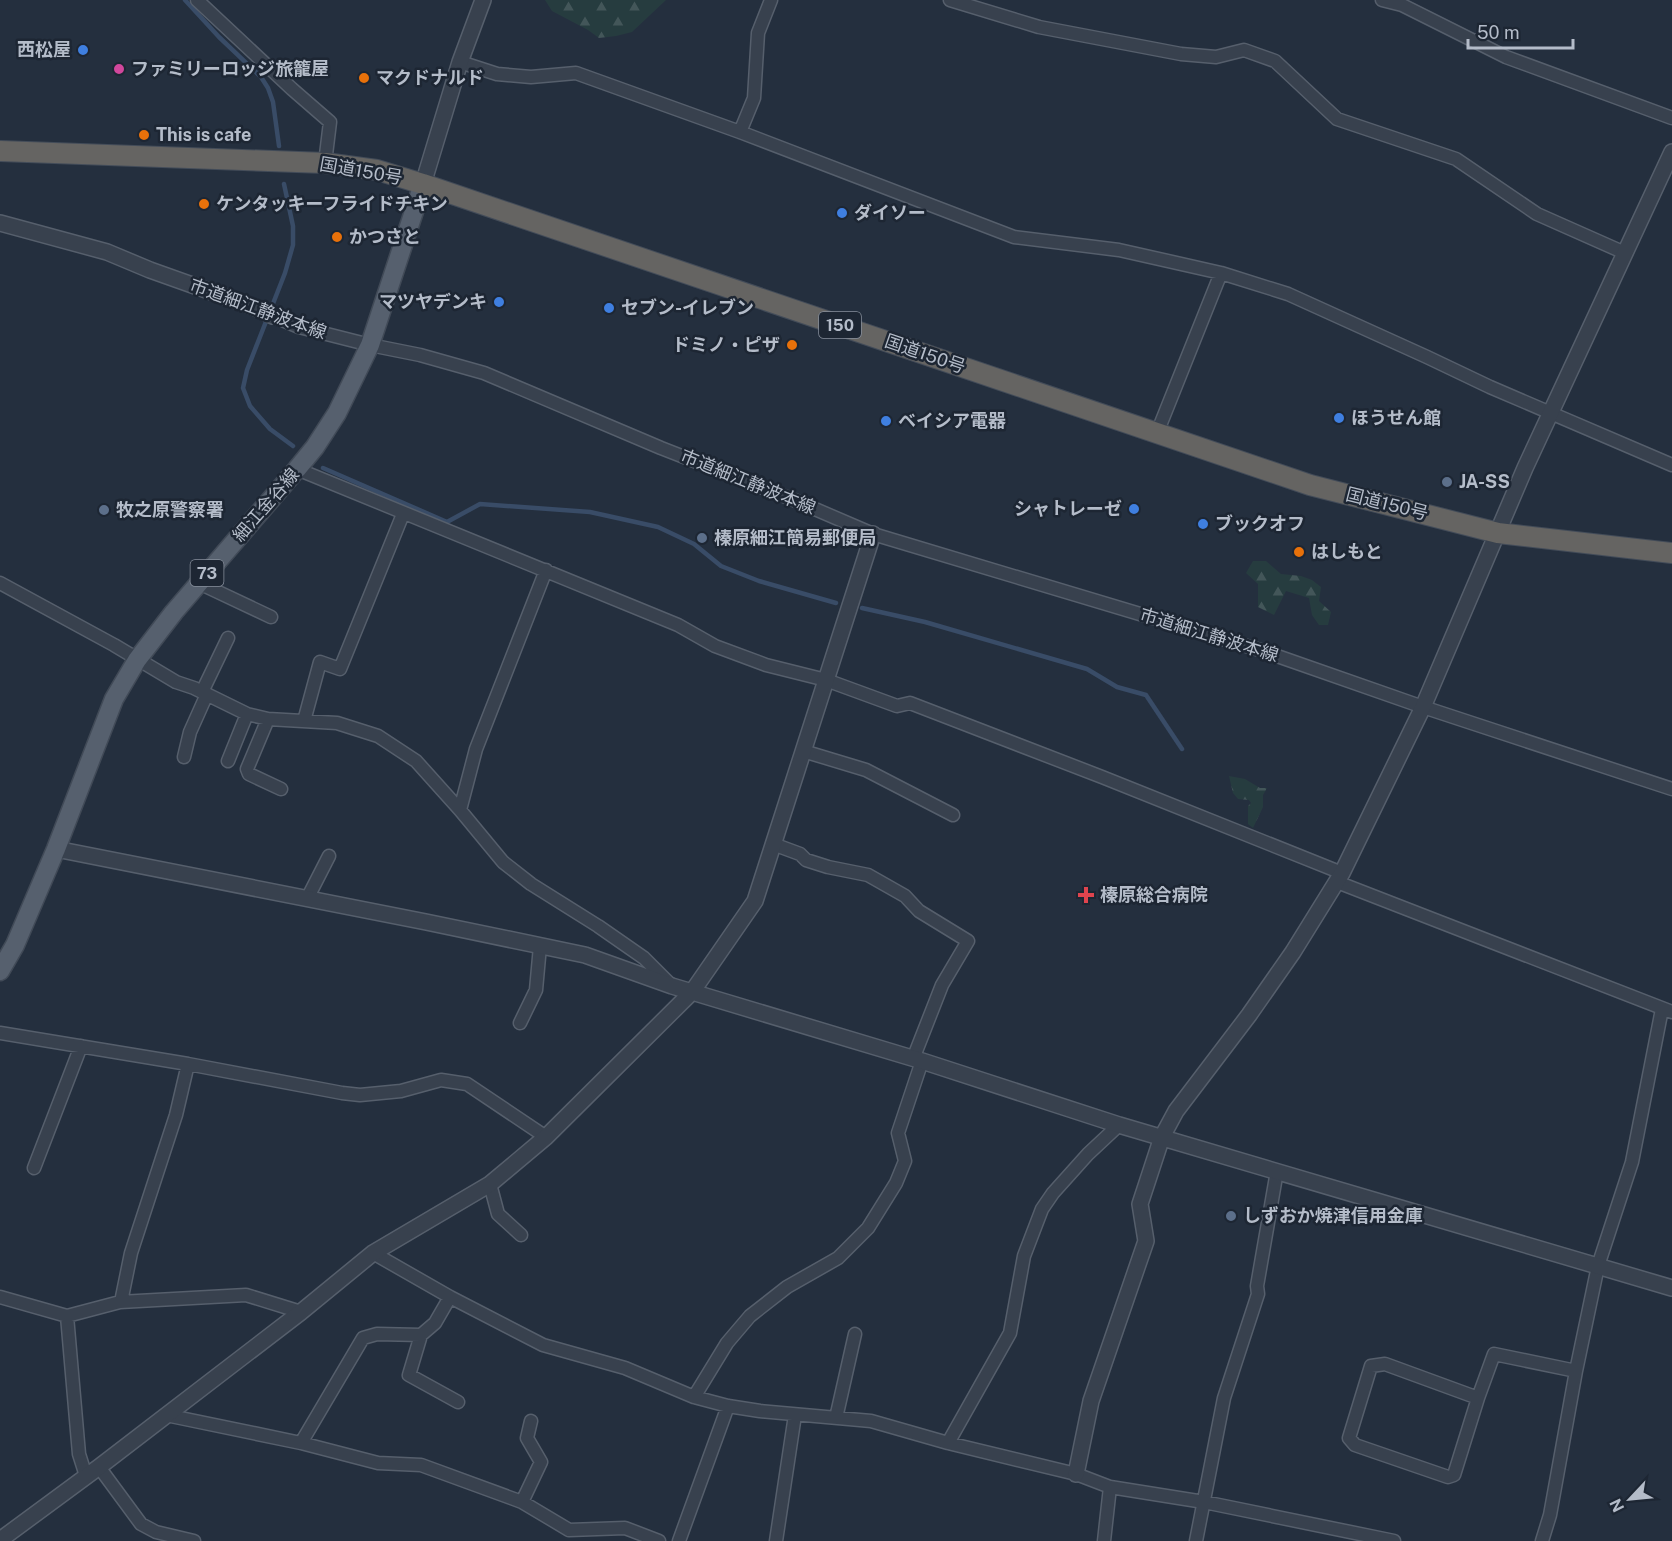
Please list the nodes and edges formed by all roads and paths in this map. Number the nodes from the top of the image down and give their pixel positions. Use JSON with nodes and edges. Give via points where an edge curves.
{"nodes":[{"id":1,"x":197,"y":0,"type":"edge"},
{"id":2,"x":483,"y":0,"type":"edge"},
{"id":3,"x":771,"y":0,"type":"edge"},
{"id":4,"x":950,"y":0,"type":"edge"},
{"id":5,"x":1382,"y":0,"type":"edge"},
{"id":6,"x":460,"y":62,"type":"junction"},
{"id":7,"x":1672,"y":118,"type":"edge"},
{"id":8,"x":740,"y":132,"type":"junction"},
{"id":9,"x":0,"y":151,"type":"edge"},
{"id":10,"x":1672,"y":152,"type":"edge"},
{"id":11,"x":325,"y":163,"type":"junction"},
{"id":12,"x":423,"y":184,"type":"junction"},
{"id":13,"x":0,"y":223,"type":"edge"},
{"id":14,"x":1625,"y":253,"type":"junction"},
{"id":15,"x":1221,"y":273,"type":"junction"},
{"id":16,"x":269,"y":314,"type":"joint"},
{"id":17,"x":370,"y":345,"type":"junction"},
{"id":18,"x":1550,"y":414,"type":"junction"},
{"id":19,"x":1157,"y":433,"type":"junction"},
{"id":20,"x":1672,"y":465,"type":"edge"},
{"id":21,"x":297,"y":470,"type":"junction"},
{"id":22,"x":404,"y":514,"type":"junction"},
{"id":23,"x":1498,"y":533,"type":"junction"},
{"id":24,"x":873,"y":534,"type":"junction"},
{"id":25,"x":1672,"y":553,"type":"edge"},
{"id":26,"x":546,"y":570,"type":"junction"},
{"id":27,"x":0,"y":583,"type":"edge"},
{"id":28,"x":199,"y":583,"type":"junction"},
{"id":29,"x":271,"y":617,"type":"dead end"},
{"id":30,"x":228,"y":638,"type":"dead end"},
{"id":31,"x":137,"y":660,"type":"junction"},
{"id":32,"x":826,"y":680,"type":"junction"},
{"id":33,"x":204,"y":693,"type":"junction"},
{"id":34,"x":1423,"y":707,"type":"junction"},
{"id":35,"x":247,"y":714,"type":"junction"},
{"id":36,"x":268,"y":719,"type":"junction"},
{"id":37,"x":304,"y":721,"type":"junction"},
{"id":38,"x":803,"y":751,"type":"junction"},
{"id":39,"x":184,"y":757,"type":"dead end"},
{"id":40,"x":228,"y":761,"type":"dead end"},
{"id":41,"x":280,"y":789,"type":"dead end"},
{"id":42,"x":1672,"y":789,"type":"edge"},
{"id":43,"x":460,"y":810,"type":"junction"},
{"id":44,"x":953,"y":815,"type":"dead end"},
{"id":45,"x":773,"y":844,"type":"junction"},
{"id":46,"x":56,"y":849,"type":"junction"},
{"id":47,"x":329,"y":856,"type":"dead end"},
{"id":48,"x":1339,"y":878,"type":"junction"},
{"id":49,"x":307,"y":898,"type":"junction"},
{"id":50,"x":540,"y":946,"type":"junction"},
{"id":51,"x":0,"y":971,"type":"edge"},
{"id":52,"x":672,"y":986,"type":"junction"},
{"id":53,"x":692,"y":992,"type":"junction"},
{"id":54,"x":1667,"y":1011,"type":"edge"},
{"id":55,"x":520,"y":1023,"type":"dead end"},
{"id":56,"x":0,"y":1033,"type":"edge"},
{"id":57,"x":81,"y":1046,"type":"junction"},
{"id":58,"x":918,"y":1060,"type":"junction"},
{"id":59,"x":188,"y":1064,"type":"junction"},
{"id":60,"x":1119,"y":1125,"type":"junction"},
{"id":61,"x":546,"y":1137,"type":"junction"},
{"id":62,"x":1161,"y":1137,"type":"junction"},
{"id":63,"x":34,"y":1168,"type":"dead end"},
{"id":64,"x":1278,"y":1171,"type":"junction"},
{"id":65,"x":490,"y":1184,"type":"junction"},
{"id":66,"x":520,"y":1235,"type":"dead end"},
{"id":67,"x":373,"y":1253,"type":"junction"},
{"id":68,"x":1598,"y":1266,"type":"junction"},
{"id":69,"x":1672,"y":1288,"type":"edge"},
{"id":70,"x":0,"y":1297,"type":"edge"},
{"id":71,"x":450,"y":1297,"type":"junction"},
{"id":72,"x":121,"y":1302,"type":"junction"},
{"id":73,"x":301,"y":1312,"type":"junction"},
{"id":74,"x":67,"y":1316,"type":"junction"},
{"id":75,"x":855,"y":1334,"type":"dead end"},
{"id":76,"x":421,"y":1335,"type":"junction"},
{"id":77,"x":1576,"y":1371,"type":"junction"},
{"id":78,"x":694,"y":1397,"type":"junction"},
{"id":79,"x":1478,"y":1398,"type":"junction"},
{"id":80,"x":458,"y":1402,"type":"dead end"},
{"id":81,"x":728,"y":1406,"type":"junction"},
{"id":82,"x":166,"y":1415,"type":"junction"},
{"id":83,"x":795,"y":1415,"type":"junction"},
{"id":84,"x":836,"y":1418,"type":"junction"},
{"id":85,"x":531,"y":1421,"type":"dead end"},
{"id":86,"x":301,"y":1443,"type":"junction"},
{"id":87,"x":948,"y":1443,"type":"junction"},
{"id":88,"x":99,"y":1467,"type":"junction"},
{"id":89,"x":1076,"y":1474,"type":"junction"},
{"id":90,"x":86,"y":1476,"type":"junction"},
{"id":91,"x":1110,"y":1487,"type":"junction"},
{"id":92,"x":522,"y":1502,"type":"junction"},
{"id":93,"x":1204,"y":1502,"type":"junction"},
{"id":94,"x":0,"y":1540,"type":"edge"},
{"id":95,"x":194,"y":1541,"type":"edge"},
{"id":96,"x":659,"y":1541,"type":"edge"},
{"id":97,"x":680,"y":1541,"type":"edge"},
{"id":98,"x":777,"y":1541,"type":"edge"},
{"id":99,"x":1104,"y":1541,"type":"edge"},
{"id":100,"x":1196,"y":1541,"type":"edge"},
{"id":101,"x":1394,"y":1541,"type":"edge"},
{"id":102,"x":1542,"y":1541,"type":"edge"}],
"edges":[{"from":1,"to":11,"type":"street","via":[[330,122]]},
{"from":2,"to":6,"type":"street"},
{"from":3,"to":8,"type":"street","via":[[758,33],[754,98]]},
{"from":4,"to":14,"type":"street","via":[[1039,27],[1181,54],[1216,57],[1244,50],[1275,61],[1336,119],[1456,159],[1538,214]]},
{"from":5,"to":7,"type":"street","via":[[1402,5],[1506,57]]},
{"from":6,"to":8,"type":"street","via":[[497,74],[531,77],[576,73]]},
{"from":6,"to":12,"type":"street"},
{"from":8,"to":15,"type":"street","via":[[1014,237],[1119,250]]},
{"from":9,"to":11,"type":"highway","name":"国道150号","number":"150"},
{"from":10,"to":14,"type":"street"},
{"from":11,"to":12,"type":"highway","name":"国道150号","number":"150","via":[[377,170]]},
{"from":12,"to":17,"type":"main road","name":"細江金谷線","number":"73"},
{"from":12,"to":19,"type":"highway","name":"国道150号","number":"150"},
{"from":13,"to":16,"type":"street","name":"市道細江静波本線","via":[[107,252]]},
{"from":14,"to":18,"type":"street"},
{"from":15,"to":18,"type":"street","via":[[1288,294]]},
{"from":15,"to":19,"type":"street"},
{"from":16,"to":17,"type":"street","name":"市道細江静波本線","via":[[299,327]]},
{"from":17,"to":21,"type":"main road","name":"細江金谷線","number":"73","via":[[337,413]]},
{"from":17,"to":24,"type":"street","name":"市道細江静波本線","via":[[484,373]]},
{"from":18,"to":20,"type":"street"},
{"from":18,"to":23,"type":"street"},
{"from":19,"to":23,"type":"highway","name":"国道150号","number":"150","via":[[1310,485]]},
{"from":21,"to":22,"type":"street"},
{"from":21,"to":28,"type":"main road","name":"細江金谷線","number":"73"},
{"from":22,"to":26,"type":"street"},
{"from":22,"to":37,"type":"street","via":[[340,669],[320,662]]},
{"from":23,"to":25,"type":"highway","name":"国道150号","number":"150"},
{"from":23,"to":34,"type":"street"},
{"from":24,"to":32,"type":"street"},
{"from":24,"to":34,"type":"street","name":"市道細江静波本線","via":[[1260,650]]},
{"from":26,"to":32,"type":"street","via":[[678,625],[715,646],[766,665]]},
{"from":26,"to":43,"type":"street","via":[[476,749]]},
{"from":27,"to":31,"type":"street"},
{"from":28,"to":29,"type":"street"},
{"from":28,"to":31,"type":"main road","name":"細江金谷線","number":"73"},
{"from":30,"to":33,"type":"street"},
{"from":31,"to":33,"type":"street"},
{"from":31,"to":46,"type":"main road","name":"細江金谷線","number":"73","via":[[114,699]]},
{"from":32,"to":38,"type":"street"},
{"from":32,"to":48,"type":"street","via":[[897,706],[910,703],[1102,777]]},
{"from":33,"to":35,"type":"street"},
{"from":33,"to":39,"type":"street"},
{"from":34,"to":42,"type":"street","name":"市道細江静波本線"},
{"from":34,"to":48,"type":"street"},
{"from":35,"to":36,"type":"street"},
{"from":35,"to":40,"type":"street"},
{"from":36,"to":37,"type":"street"},
{"from":36,"to":41,"type":"street","via":[[247,769],[249,774]]},
{"from":37,"to":43,"type":"street","via":[[337,723],[378,736],[416,761]]},
{"from":38,"to":44,"type":"street","via":[[866,770]]},
{"from":38,"to":45,"type":"street"},
{"from":43,"to":52,"type":"street","via":[[503,862],[644,958]]},
{"from":45,"to":53,"type":"street","via":[[755,901]]},
{"from":45,"to":58,"type":"street","via":[[806,860],[868,875],[968,941],[942,985]]},
{"from":46,"to":49,"type":"street"},
{"from":46,"to":51,"type":"main road","name":"細江金谷線","number":"73"},
{"from":47,"to":49,"type":"street"},
{"from":48,"to":54,"type":"street"},
{"from":48,"to":62,"type":"street","via":[[1293,952]]},
{"from":49,"to":50,"type":"street"},
{"from":50,"to":52,"type":"street","via":[[585,955]]},
{"from":50,"to":55,"type":"street","via":[[536,990]]},
{"from":52,"to":53,"type":"street"},
{"from":53,"to":58,"type":"street"},
{"from":53,"to":61,"type":"street"},
{"from":54,"to":68,"type":"street","via":[[1632,1162]]},
{"from":56,"to":57,"type":"street"},
{"from":57,"to":59,"type":"street"},
{"from":57,"to":63,"type":"street"},
{"from":58,"to":60,"type":"street"},
{"from":58,"to":78,"type":"street","via":[[898,1133],[905,1161],[868,1228],[838,1258],[787,1287],[750,1316],[726,1343]]},
{"from":59,"to":61,"type":"street","via":[[360,1095],[401,1091],[441,1080],[467,1084]]},
{"from":59,"to":72,"type":"street","via":[[176,1115],[131,1253]]},
{"from":60,"to":62,"type":"street"},
{"from":60,"to":87,"type":"street","via":[[1088,1154],[1042,1209],[1024,1256],[1010,1333]]},
{"from":61,"to":65,"type":"street"},
{"from":62,"to":64,"type":"street"},
{"from":62,"to":89,"type":"street","via":[[1140,1204],[1146,1241],[1091,1401]]},
{"from":64,"to":68,"type":"street"},
{"from":64,"to":93,"type":"street","via":[[1258,1294],[1224,1398]]},
{"from":65,"to":66,"type":"street","via":[[498,1214]]},
{"from":65,"to":67,"type":"street"},
{"from":67,"to":71,"type":"street"},
{"from":67,"to":73,"type":"street"},
{"from":68,"to":69,"type":"street"},
{"from":68,"to":77,"type":"street"},
{"from":70,"to":74,"type":"street"},
{"from":71,"to":76,"type":"street","via":[[435,1323]]},
{"from":71,"to":78,"type":"street","via":[[543,1345],[625,1368]]},
{"from":72,"to":73,"type":"street","via":[[246,1295]]},
{"from":72,"to":74,"type":"street"},
{"from":73,"to":82,"type":"street"},
{"from":74,"to":90,"type":"street","via":[[79,1454]]},
{"from":75,"to":84,"type":"street"},
{"from":76,"to":80,"type":"street","via":[[409,1375]]},
{"from":76,"to":86,"type":"street","via":[[377,1334],[363,1338]]},
{"from":77,"to":79,"type":"street","via":[[1494,1354]]},
{"from":77,"to":102,"type":"street"},
{"from":78,"to":81,"type":"street"},
{"from":79,"to":79,"type":"street","via":[[1454,1475],[1448,1477],[1355,1445],[1349,1438],[1371,1366],[1385,1364]]},
{"from":81,"to":83,"type":"street"},
{"from":81,"to":97,"type":"street"},
{"from":82,"to":86,"type":"street"},
{"from":82,"to":88,"type":"street"},
{"from":83,"to":84,"type":"street"},
{"from":83,"to":98,"type":"street"},
{"from":84,"to":87,"type":"street","via":[[871,1421]]},
{"from":85,"to":92,"type":"street","via":[[527,1438],[541,1462]]},
{"from":86,"to":92,"type":"street","via":[[378,1463],[421,1465]]},
{"from":87,"to":89,"type":"street"},
{"from":88,"to":90,"type":"street"},
{"from":88,"to":95,"type":"street","via":[[141,1524],[156,1532]]},
{"from":89,"to":91,"type":"street"},
{"from":90,"to":94,"type":"street"},
{"from":91,"to":93,"type":"street"},
{"from":91,"to":99,"type":"street"},
{"from":92,"to":96,"type":"street","via":[[569,1530],[625,1528]]},
{"from":93,"to":100,"type":"street"},
{"from":93,"to":101,"type":"street"}]}
